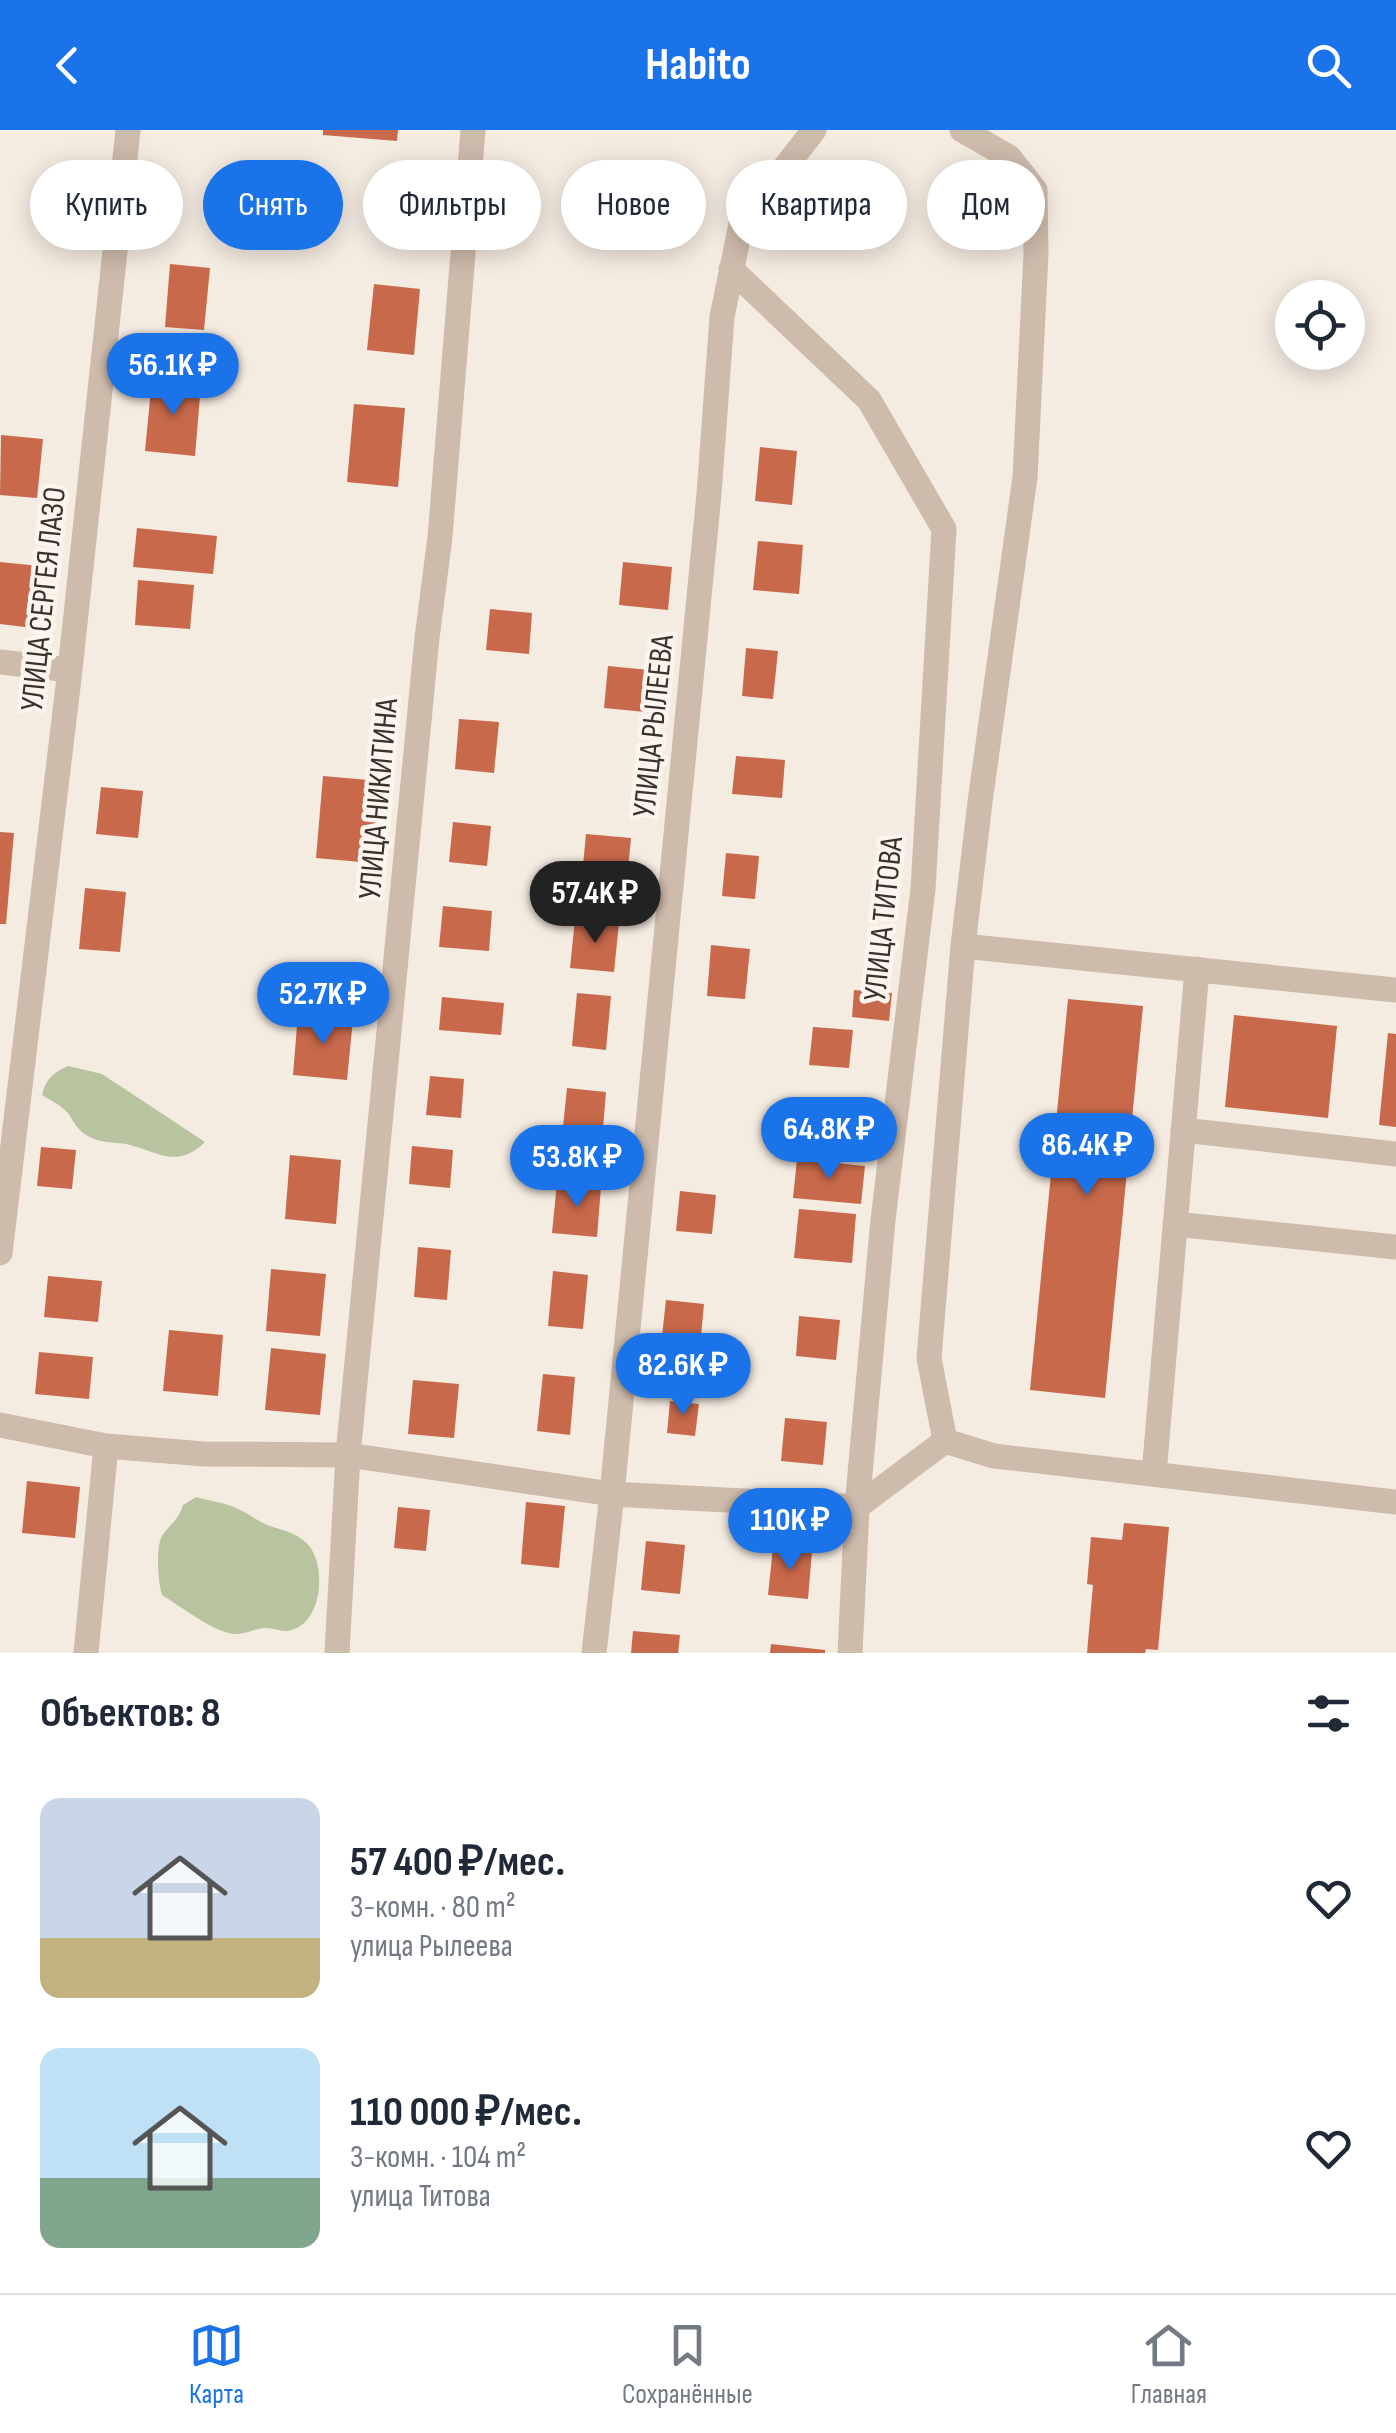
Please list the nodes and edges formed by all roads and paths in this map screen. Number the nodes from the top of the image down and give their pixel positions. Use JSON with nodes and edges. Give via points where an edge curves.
{"nodes":[{"id":1,"x":128,"y":130,"type":"edge"},
{"id":2,"x":473,"y":130,"type":"edge"},
{"id":3,"x":814,"y":130,"type":"edge"},
{"id":4,"x":962,"y":130,"type":"edge"},
{"id":5,"x":732,"y":269,"type":"junction"},
{"id":6,"x":0,"y":662,"type":"edge"},
{"id":7,"x":70,"y":670,"type":"junction"},
{"id":8,"x":962,"y":946,"type":"junction"},
{"id":9,"x":1197,"y":969,"type":"junction"},
{"id":10,"x":1396,"y":990,"type":"edge"},
{"id":11,"x":1183,"y":1130,"type":"junction"},
{"id":12,"x":1396,"y":1154,"type":"edge"},
{"id":13,"x":1175,"y":1224,"type":"junction"},
{"id":14,"x":1396,"y":1247,"type":"edge"},
{"id":15,"x":0,"y":1253,"type":"edge"},
{"id":16,"x":0,"y":1425,"type":"edge"},
{"id":17,"x":944,"y":1441,"type":"junction"},
{"id":18,"x":106,"y":1446,"type":"junction"},
{"id":19,"x":348,"y":1455,"type":"junction"},
{"id":20,"x":1154,"y":1474,"type":"junction"},
{"id":21,"x":612,"y":1494,"type":"junction"},
{"id":22,"x":1396,"y":1502,"type":"edge"},
{"id":23,"x":858,"y":1507,"type":"junction"},
{"id":24,"x":86,"y":1653,"type":"edge"},
{"id":25,"x":337,"y":1653,"type":"edge"},
{"id":26,"x":594,"y":1653,"type":"edge"},
{"id":27,"x":850,"y":1653,"type":"edge"}],
"edges":[{"from":1,"to":7,"type":"street","name":"УЛИЦА СЕРГЕЯ ЛАЗО"},
{"from":2,"to":19,"type":"street","name":"УЛИЦА НИКИТИНА","via":[[440,537]]},
{"from":3,"to":5,"type":"street","name":"УЛИЦА РЫЛЕЕВА","via":[[741,224]]},
{"from":4,"to":8,"type":"street","via":[[1009,157],[1036,190],[1025,477]]},
{"from":5,"to":21,"type":"street","name":"УЛИЦА РЫЛЕЕВА","via":[[722,317]]},
{"from":5,"to":23,"type":"street","name":"УЛИЦА ТИТОВА","via":[[869,400],[944,528],[923,889],[883,1220]]},
{"from":6,"to":7,"type":"street"},
{"from":7,"to":15,"type":"street","name":"УЛИЦА СЕРГЕЯ ЛАЗО"},
{"from":8,"to":9,"type":"street"},
{"from":8,"to":17,"type":"street","via":[[929,1358]]},
{"from":9,"to":10,"type":"street"},
{"from":9,"to":11,"type":"street"},
{"from":11,"to":12,"type":"street"},
{"from":11,"to":13,"type":"street"},
{"from":13,"to":14,"type":"street"},
{"from":13,"to":20,"type":"street"},
{"from":16,"to":18,"type":"street"},
{"from":17,"to":20,"type":"street","via":[[994,1456]]},
{"from":17,"to":23,"type":"street"},
{"from":18,"to":19,"type":"street"},
{"from":18,"to":24,"type":"street"},
{"from":19,"to":21,"type":"street"},
{"from":19,"to":25,"type":"street","name":"УЛИЦА НИКИТИНА"},
{"from":20,"to":22,"type":"street"},
{"from":21,"to":23,"type":"street"},
{"from":21,"to":26,"type":"street","name":"УЛИЦА РЫЛЕЕВА"},
{"from":23,"to":27,"type":"street","name":"УЛИЦА ТИТОВА"}]}
